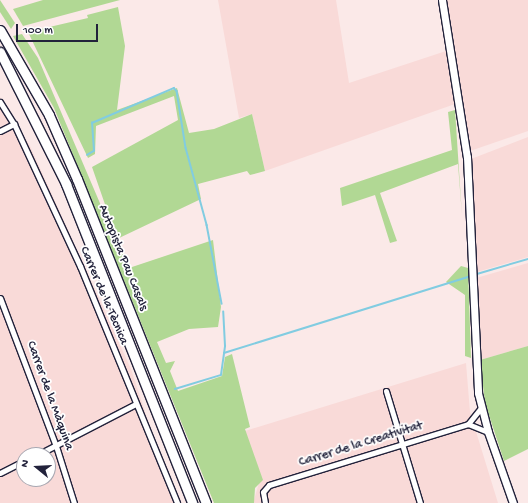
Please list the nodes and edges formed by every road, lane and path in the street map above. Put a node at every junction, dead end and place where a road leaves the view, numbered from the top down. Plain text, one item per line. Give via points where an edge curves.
1 (442, 0) edge
2 (0, 30) edge
3 (0, 52) edge
4 (0, 102) edge
5 (14, 124) junction
6 (0, 131) edge
7 (0, 298) edge
8 (386, 391) dead end
9 (136, 404) junction
10 (481, 408) junction
11 (468, 424) junction
12 (488, 432) junction
13 (402, 444) junction
14 (56, 446) junction
15 (16, 465) edge
16 (0, 473) edge
17 (74, 503) edge
18 (177, 503) edge
19 (192, 503) edge
20 (206, 503) edge
21 (265, 503) edge
22 (420, 503) edge
23 (513, 503) edge

1 - 10 main road via 467,157
2 - 20 highway, Autopista Pau Casals via 49,116 74,172
3 - 19 highway, Autopista Pau Casals via 66,184
4 - 5 street, Carrer de la Tècnica
5 - 6 street
5 - 9 street, Carrer de la Tècnica via 80,266
7 - 14 street, Carrer de la Màquina
8 - 13 street
9 - 14 street
9 - 18 street, Carrer de la Tècnica
10 - 11 street
10 - 12 main road
11 - 12 street
11 - 13 street, Carrer de la Creativitat
12 - 23 main road
13 - 21 street, Carrer de la Creativitat via 269,485 263,492
13 - 22 street
14 - 17 street, Carrer de la Màquina
15 - 16 street

